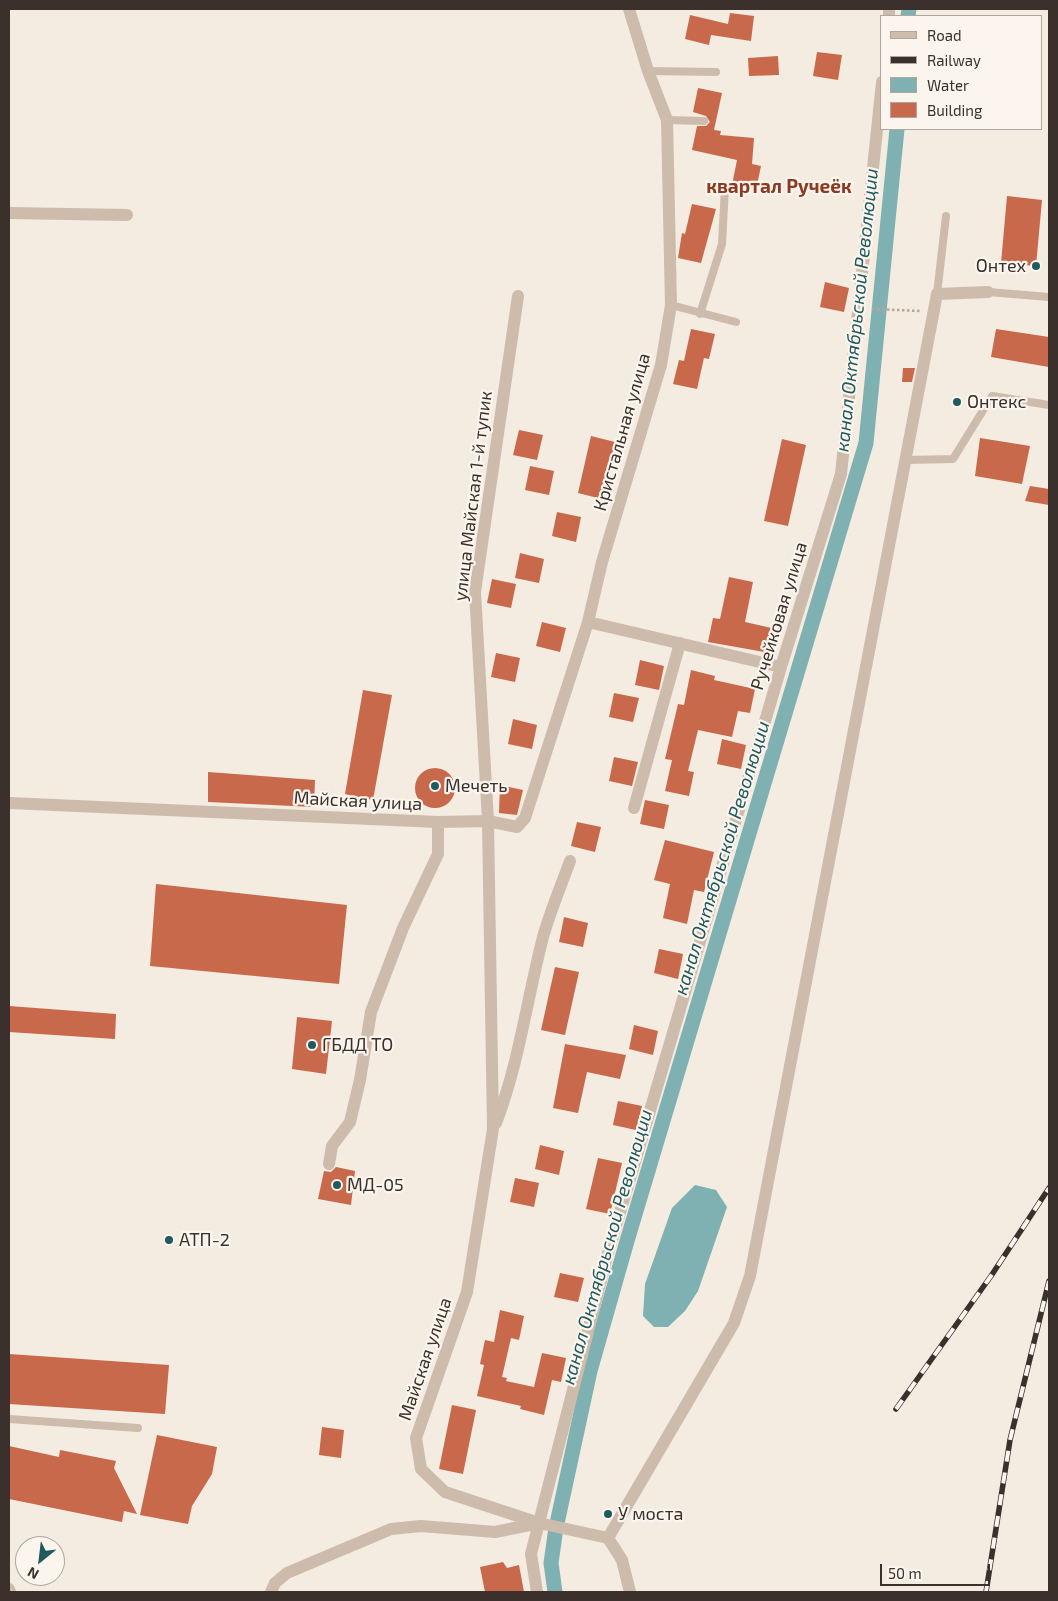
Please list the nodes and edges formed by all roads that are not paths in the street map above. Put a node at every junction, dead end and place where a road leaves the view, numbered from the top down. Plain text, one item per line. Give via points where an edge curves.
1 (633, 9) edge
2 (648, 70) junction
3 (716, 72) dead end
4 (880, 101) edge
5 (667, 120) junction
6 (704, 121) dead end
7 (725, 187) dead end
8 (9, 213) edge
9 (128, 215) dead end
10 (946, 216) dead end
11 (988, 292) joint
12 (937, 294) junction
13 (518, 296) dead end
14 (1049, 297) edge
15 (671, 305) junction
16 (700, 314) junction
17 (736, 322) dead end
18 (1049, 405) edge
19 (905, 460) junction
20 (588, 622) junction
21 (680, 643) junction
22 (781, 667) junction
23 (9, 803) edge
24 (634, 808) dead end
25 (488, 821) junction
26 (438, 822) junction
27 (570, 861) dead end
28 (493, 1128) junction
29 (329, 1164) dead end
30 (9, 1418) edge
31 (138, 1428) dead end
32 (539, 1522) junction
33 (608, 1538) junction
34 (272, 1592) edge
35 (536, 1592) edge
36 (630, 1592) edge

1 - 2 street, Кристальная улица
2 - 3 lane
2 - 5 street, Кристальная улица
4 - 22 street, Ручейковая улица via 841,474
5 - 6 lane
5 - 15 street, Кристальная улица
7 - 16 lane via 722,244
8 - 9 street
10 - 12 lane
11 - 12 street
11 - 14 lane
12 - 19 street
13 - 25 street, улица Майская 1-й тупик via 475,592
15 - 16 lane
15 - 20 street, Кристальная улица via 661,365 602,562
16 - 17 lane
18 - 19 lane via 992,396 952,459
19 - 33 street via 750,1276 734,1323
20 - 21 street
20 - 25 street, Кристальная улица via 525,818 517,827
21 - 22 street
21 - 24 street
22 - 32 street, Ручейковая улица via 608,1253
23 - 26 street, Майская улица
25 - 26 street, Майская улица
25 - 28 street, Майская улица
26 - 29 street via 438,854 403,928 371,1012 350,1122 332,1146
27 - 28 street, Майская улица via 544,935 508,1088
28 - 32 street, Майская улица via 467,1292 416,1438 421,1469 445,1492
30 - 31 lane
32 - 33 street, Майская улица
32 - 34 street via 495,1532 422,1526 391,1529 287,1573 275,1583
32 - 35 street, Ручейковая улица via 531,1554
33 - 36 street via 622,1560

